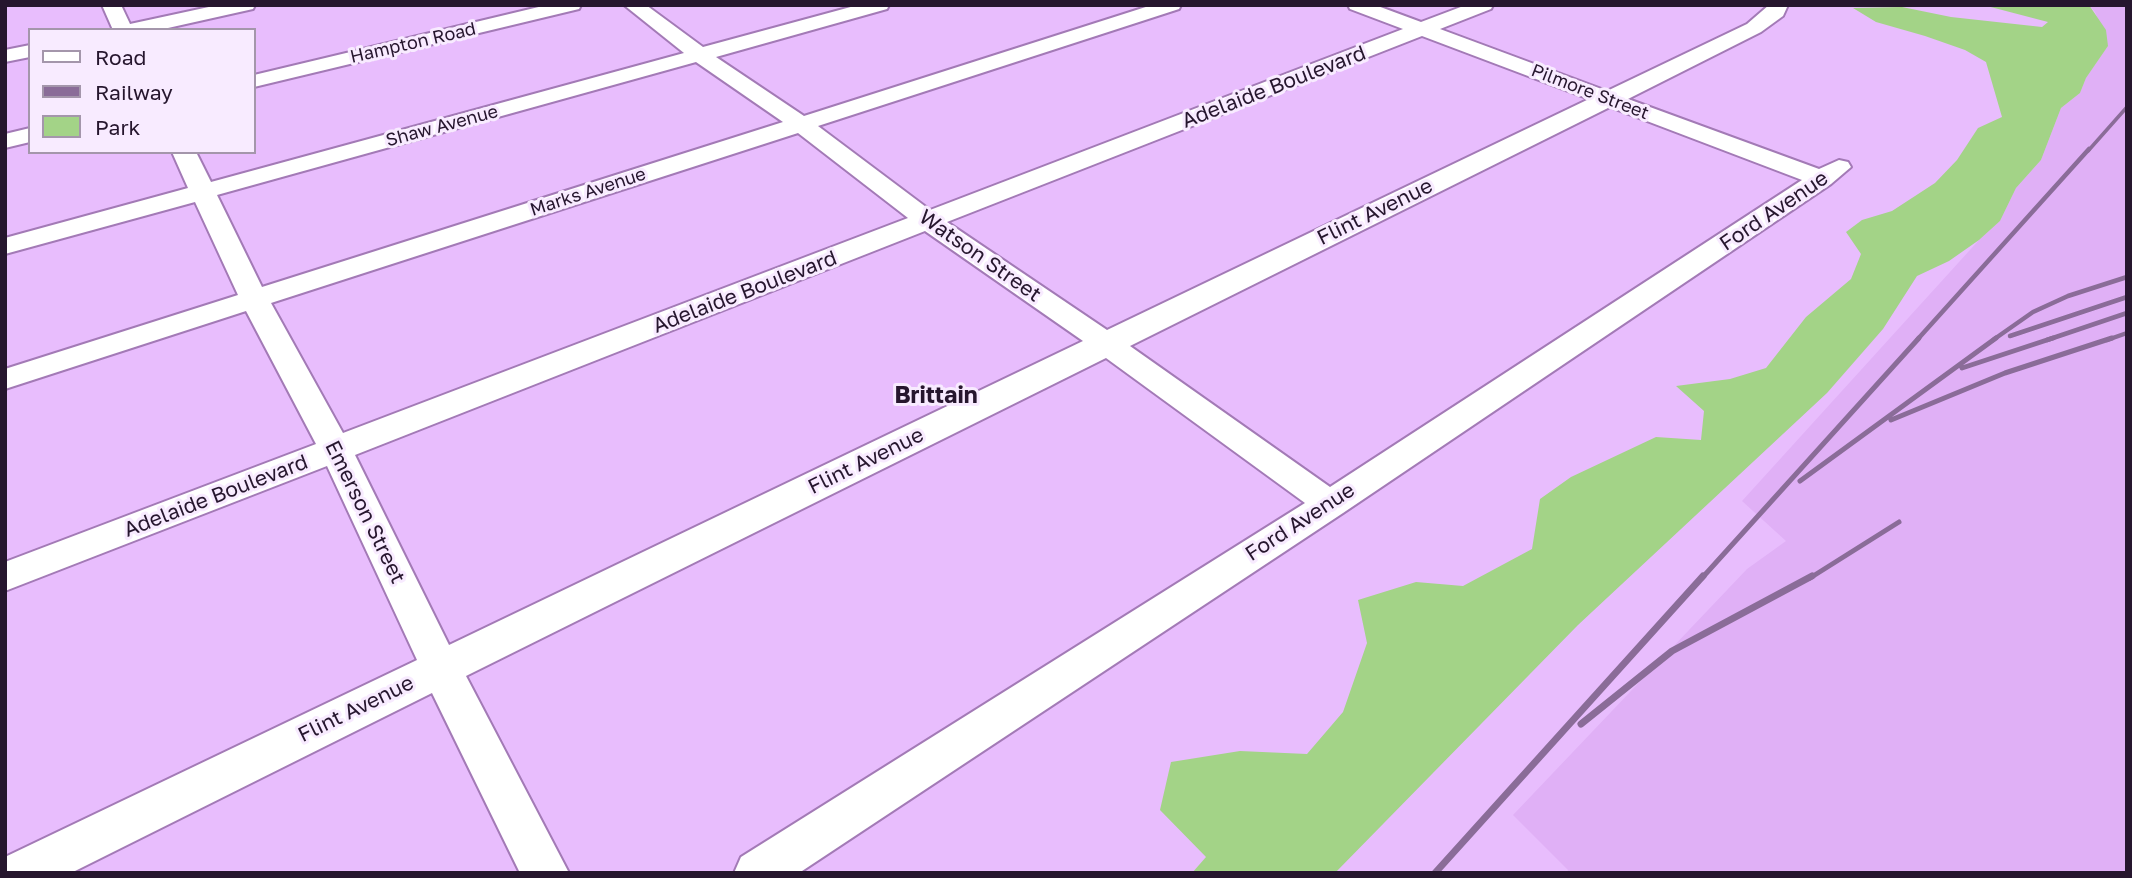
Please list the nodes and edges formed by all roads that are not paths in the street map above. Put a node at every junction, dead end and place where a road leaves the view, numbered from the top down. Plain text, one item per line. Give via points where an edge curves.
1 (111, 5) edge
2 (246, 5) edge
3 (572, 5) edge
4 (633, 5) edge
5 (880, 5) edge
6 (1172, 5) edge
7 (1357, 5) edge
8 (1485, 5) edge
9 (1779, 5) edge
10 (122, 28) edge
11 (140, 28) edge
12 (1422, 30) junction
13 (28, 51) edge
14 (701, 54) junction
15 (5, 56) edge
16 (258, 74) edge
17 (1606, 99) junction
18 (801, 124) junction
19 (28, 135) edge
20 (5, 141) edge
21 (185, 154) edge
22 (1830, 173) joint
23 (203, 192) junction
24 (928, 222) junction
25 (5, 246) edge
26 (254, 299) junction
27 (1106, 345) junction
28 (5, 379) edge
29 (336, 450) junction
30 (1330, 503) junction
31 (5, 577) edge
32 (440, 667) junction
33 (22, 873) edge
34 (545, 873) edge
35 (758, 873) edge

1 - 10 street
2 - 11 street
3 - 16 street, Hampton Road
4 - 14 street, Watson Street
5 - 14 street, Shaw Avenue
6 - 18 street, Marks Avenue
7 - 12 street, Pilmore Street
8 - 12 street, Adelaide Boulevard
9 - 17 street, Flint Avenue via 1754,28
12 - 17 street, Pilmore Street
12 - 24 street, Adelaide Boulevard
13 - 15 street
14 - 18 street, Watson Street
14 - 23 street, Shaw Avenue
17 - 22 street, Pilmore Street
17 - 27 street, Flint Avenue
18 - 24 street, Watson Street
18 - 26 street, Marks Avenue
19 - 20 street
21 - 23 street, Emerson Street
22 - 30 street, Ford Avenue
23 - 25 street, Shaw Avenue
23 - 26 street, Emerson Street
24 - 27 street, Watson Street
24 - 29 street, Adelaide Boulevard
26 - 28 street, Marks Avenue
26 - 29 street, Emerson Street
27 - 30 street, Watson Street
27 - 32 street, Flint Avenue
29 - 31 street, Adelaide Boulevard
29 - 32 street, Emerson Street
30 - 35 street, Ford Avenue
32 - 33 street, Flint Avenue
32 - 34 street, Emerson Street

